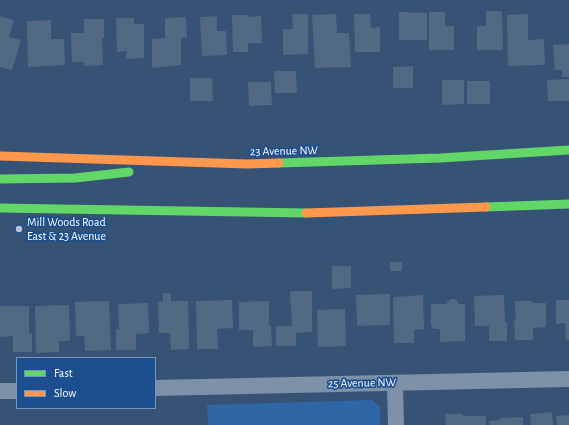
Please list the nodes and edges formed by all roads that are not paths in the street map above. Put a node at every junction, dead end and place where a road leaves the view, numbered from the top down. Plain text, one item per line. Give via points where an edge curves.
1 (569, 150) edge
2 (0, 156) edge
3 (206, 163) junction
4 (0, 179) edge
5 (569, 204) edge
6 (0, 208) edge
7 (569, 379) edge
8 (395, 383) junction
9 (156, 388) edge
10 (0, 391) edge
11 (16, 391) edge
12 (396, 425) edge

1 - 3 main road, 23 Avenue NW via 440,158
2 - 3 main road, 23 Avenue NW
3 - 4 main road via 74,178
5 - 6 main road via 327,213
7 - 8 street, 25 Avenue NW
8 - 9 street, 25 Avenue NW
8 - 12 street
10 - 11 street

